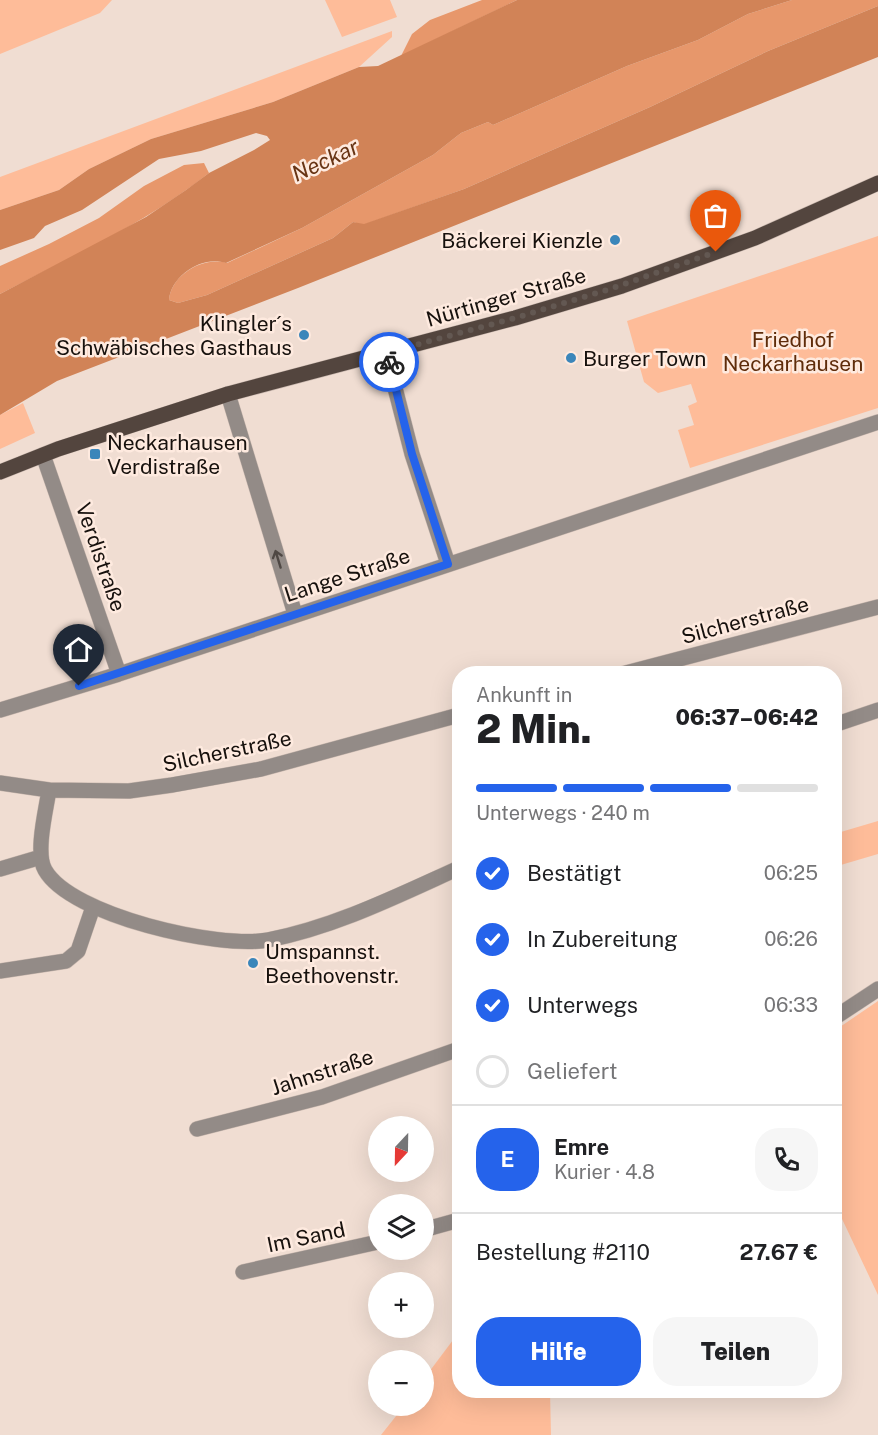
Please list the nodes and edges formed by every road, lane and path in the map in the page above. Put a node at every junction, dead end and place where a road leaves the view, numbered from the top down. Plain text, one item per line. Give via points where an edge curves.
1 (878, 183) edge
2 (386, 353) junction
3 (228, 394) junction
4 (878, 422) edge
5 (43, 455) junction
6 (0, 472) edge
7 (448, 564) junction
8 (878, 607) edge
9 (295, 614) junction
10 (653, 666) edge
11 (119, 674) junction
12 (0, 710) edge
13 (878, 710) edge
14 (452, 717) edge
15 (842, 721) edge
16 (0, 783) edge
17 (49, 790) junction
18 (41, 857) junction
19 (0, 869) edge
20 (452, 871) edge
21 (93, 907) junction
22 (0, 971) edge
23 (878, 989) edge
24 (842, 1013) edge
25 (452, 1051) edge
26 (196, 1129) dead end
27 (452, 1222) edge
28 (434, 1227) edge
29 (368, 1244) edge
30 (243, 1272) dead end

1 - 2 main road, Nürtinger Straße via 754,238 622,286
2 - 3 main road, Nürtinger Straße
2 - 7 street via 412,454
3 - 5 main road, Nürtinger Straße
9 -> 3 street
4 - 7 street, Lange Straße
5 - 6 main road, Nürtinger Straße
5 - 11 street, Verdistraße
7 - 9 street, Lange Straße
8 - 10 street, Silcherstraße
9 - 11 street, Lange Straße
11 - 12 street, Lange Straße
13 - 15 street
14 - 17 street, Silcherstraße via 261,768 172,786 129,791
16 - 17 street, Silcherstraße
17 - 18 street
18 - 19 street
18 - 21 street via 52,880
20 - 21 street via 343,919 265,941 194,937
21 - 22 street via 78,951 66,961
23 - 24 street
25 - 26 street, Jahnstraße via 322,1097
27 - 28 street
29 - 30 street, Im Sand

